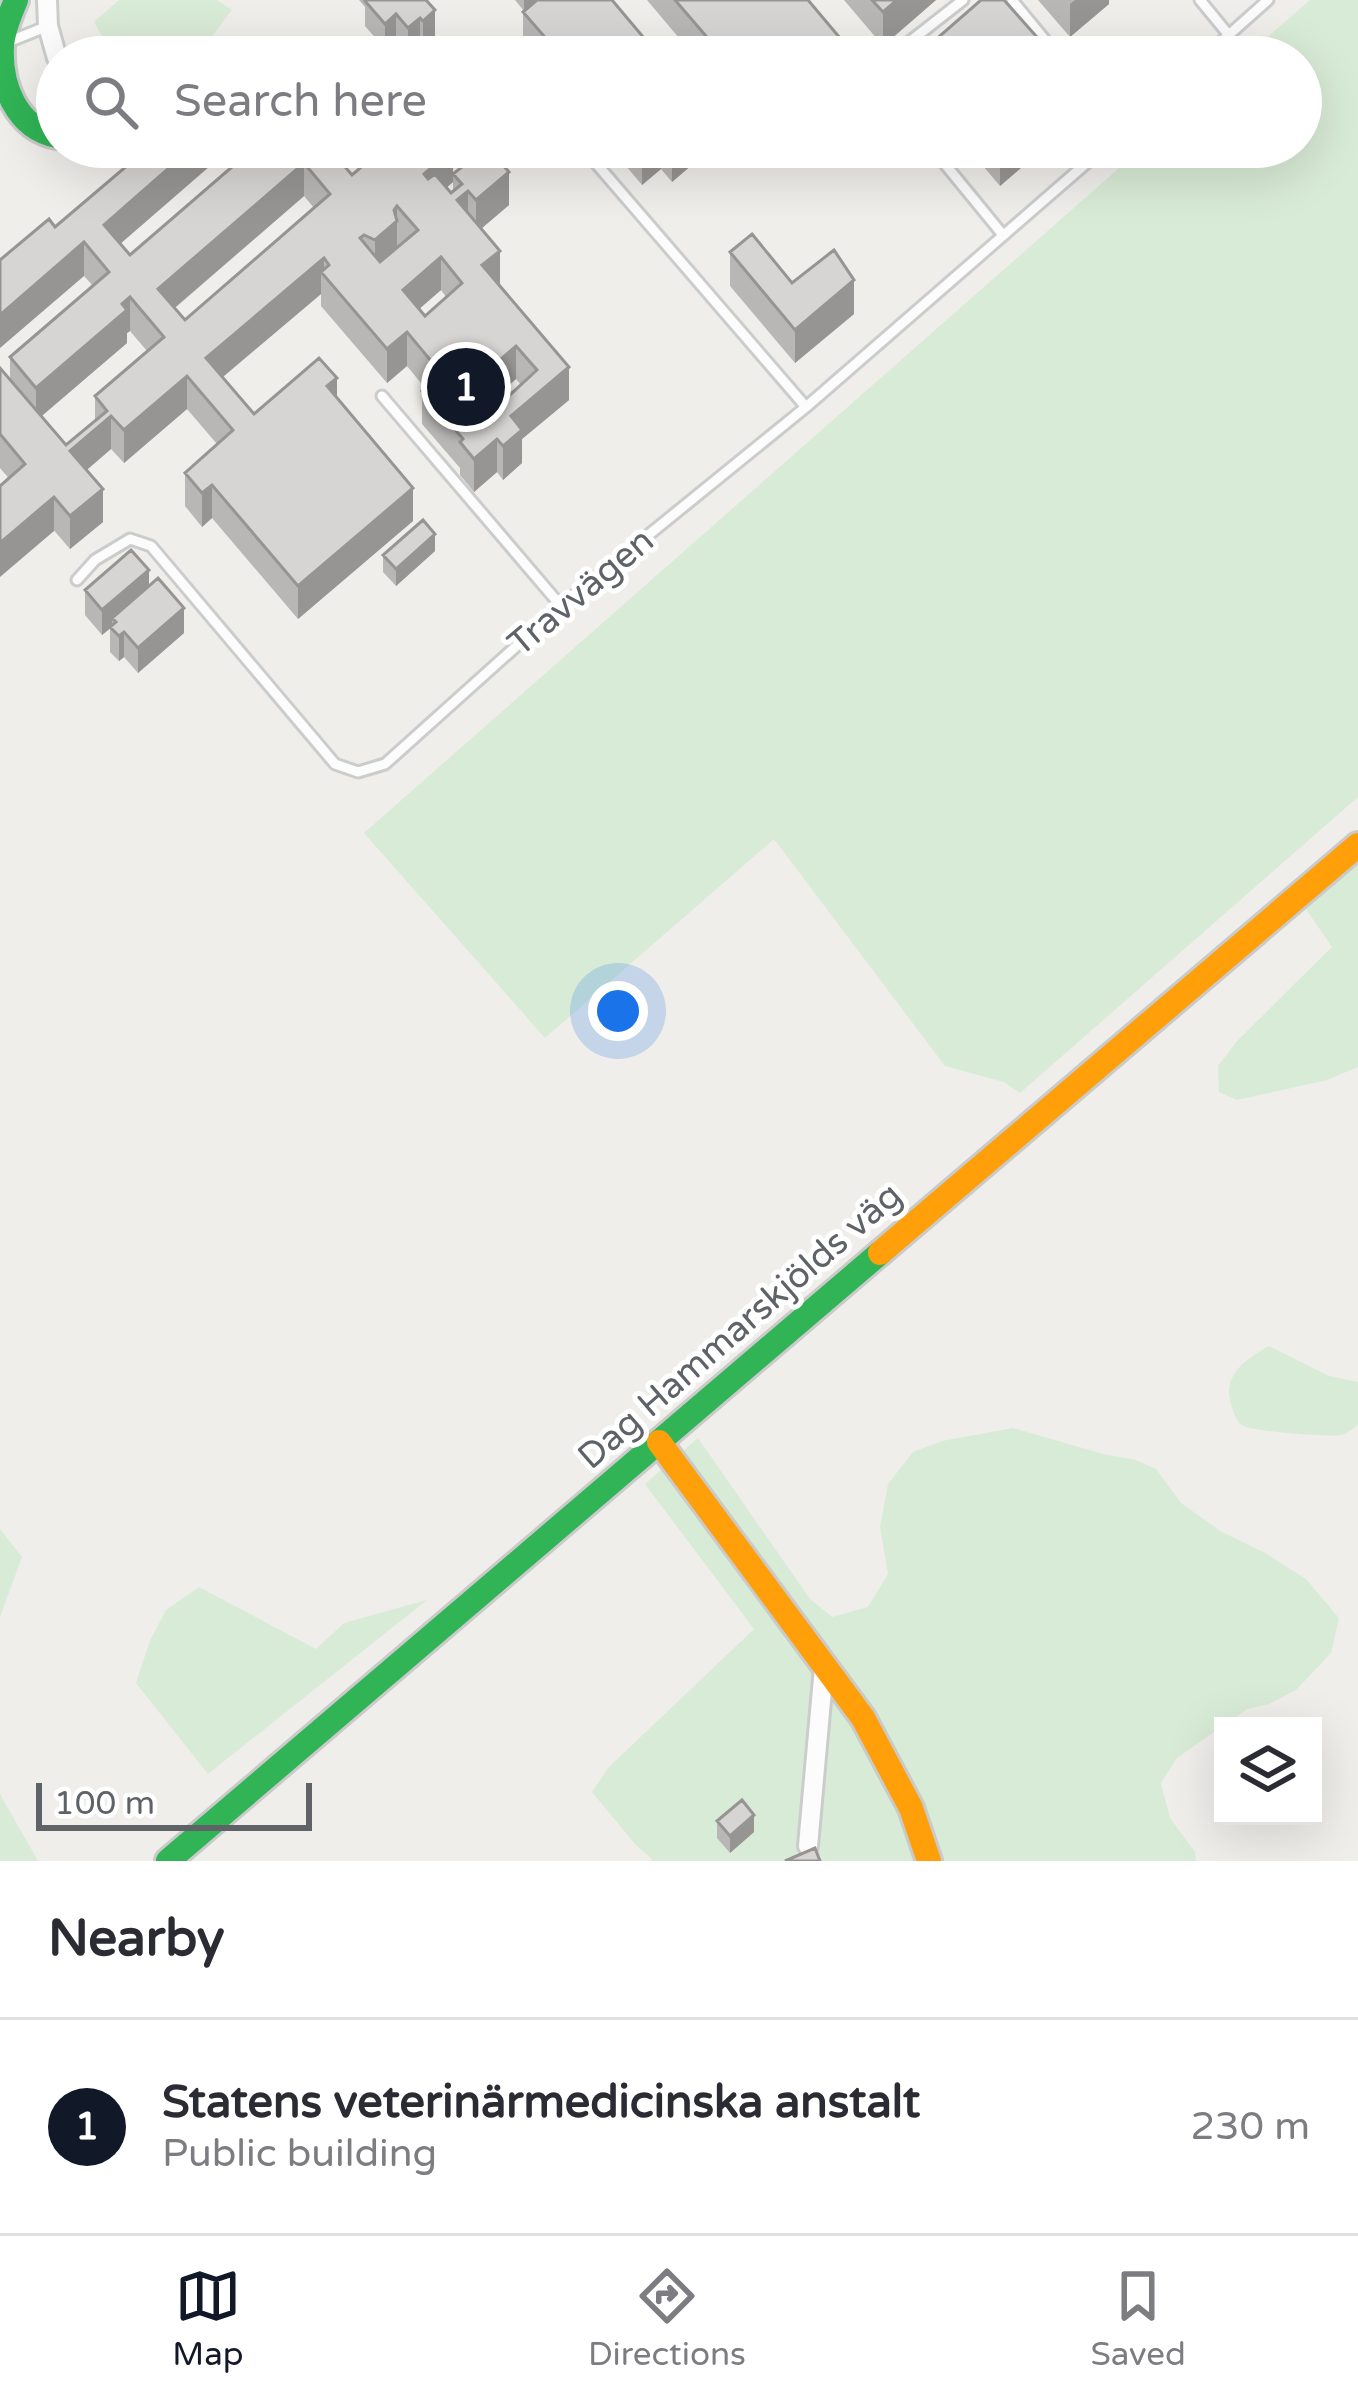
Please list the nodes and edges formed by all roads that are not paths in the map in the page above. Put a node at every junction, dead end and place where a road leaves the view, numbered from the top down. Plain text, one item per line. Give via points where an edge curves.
1 (16, 0) edge
2 (47, 0) edge
3 (963, 0) edge
4 (1012, 0) edge
5 (1200, 0) edge
6 (1268, 0) edge
7 (48, 26) junction
8 (1228, 34) joint
9 (51, 36) edge
10 (917, 36) edge
11 (1042, 36) edge
12 (1, 45) edge
13 (36, 129) edge
14 (601, 168) edge
15 (948, 168) edge
16 (1081, 168) edge
17 (1003, 235) junction
18 (382, 396) dead end
19 (806, 406) junction
20 (77, 580) dead end
21 (561, 606) junction
22 (1358, 845) edge
23 (659, 1442) junction
24 (824, 1666) junction
25 (808, 1846) edge
26 (168, 1861) edge
27 (929, 1861) edge

1 - 12 main road
2 - 7 street
3 - 10 lane
4 - 11 lane
5 - 8 lane
6 - 8 lane
7 - 9 street
7 - 12 lane
12 - 13 main road via 7,87
14 - 19 lane
15 - 17 lane
16 - 17 lane, Travvägen
17 - 19 lane, Travvägen
18 - 21 lane
19 - 21 lane, Travvägen
20 - 21 lane, Travvägen via 130,539 151,546 335,764 358,772 385,764
22 - 23 main road, Dag Hammarskjölds väg
23 - 24 main road
23 - 26 main road, Dag Hammarskjölds väg
24 - 25 street
24 - 27 main road via 863,1718

